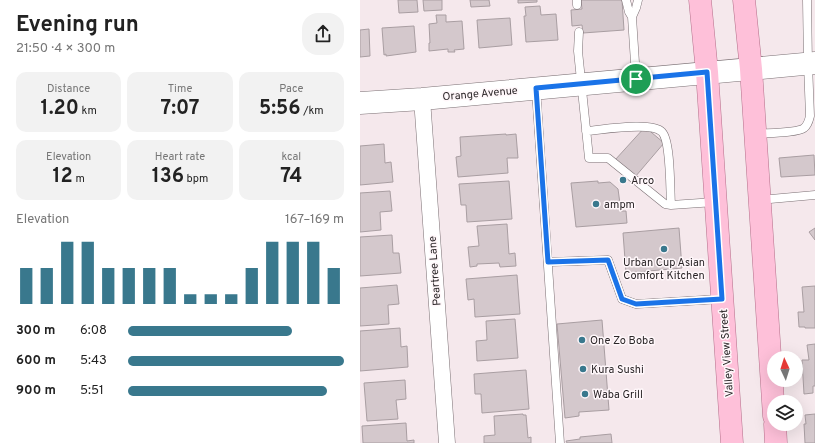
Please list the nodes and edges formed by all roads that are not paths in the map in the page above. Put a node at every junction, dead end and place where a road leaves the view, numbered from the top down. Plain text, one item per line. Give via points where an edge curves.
1 (626, 0) edge
2 (638, 0) edge
3 (700, 0) edge
4 (744, 0) edge
5 (810, 3) edge
6 (632, 17) junction
7 (579, 32) dead end
8 (812, 63) edge
9 (751, 69) junction
10 (707, 72) junction
11 (636, 79) junction
12 (582, 84) junction
13 (536, 88) junction
14 (422, 99) junction
15 (360, 103) edge
16 (586, 131) junction
17 (755, 134) junction
18 (815, 195) edge
19 (759, 200) junction
20 (715, 202) junction
21 (671, 206) junction
22 (548, 262) junction
23 (722, 299) junction
24 (773, 395) edge
25 (775, 431) edge
26 (447, 443) edge
27 (560, 443) edge
28 (732, 443) edge
29 (776, 443) edge

1 - 6 lane
2 - 6 lane
3 - 10 main road, Valley View Street
4 - 9 main road
5 - 8 lane
6 - 11 lane
7 - 12 lane via 578,51
8 - 9 main road, Orange Avenue
8 - 17 lane via 810,116 804,128 796,131
9 - 10 main road, Orange Avenue
9 - 17 main road
10 - 11 main road, Orange Avenue
10 - 20 main road, Valley View Street
11 - 12 main road, Orange Avenue
12 - 13 main road, Orange Avenue
12 - 16 lane
13 - 14 main road, Orange Avenue
13 - 22 lane
14 - 15 main road, Orange Avenue
14 - 26 street, Peartree Lane
16 - 21 lane via 589,158 608,158 665,204
16 - 21 lane via 644,126 662,132 667,144
17 - 19 main road
18 - 19 lane
19 - 24 main road
20 - 21 lane
20 - 23 main road, Valley View Street
22 - 23 lane via 608,260 622,299 636,304
22 - 27 lane
23 - 28 main road, Valley View Street
25 - 29 main road

